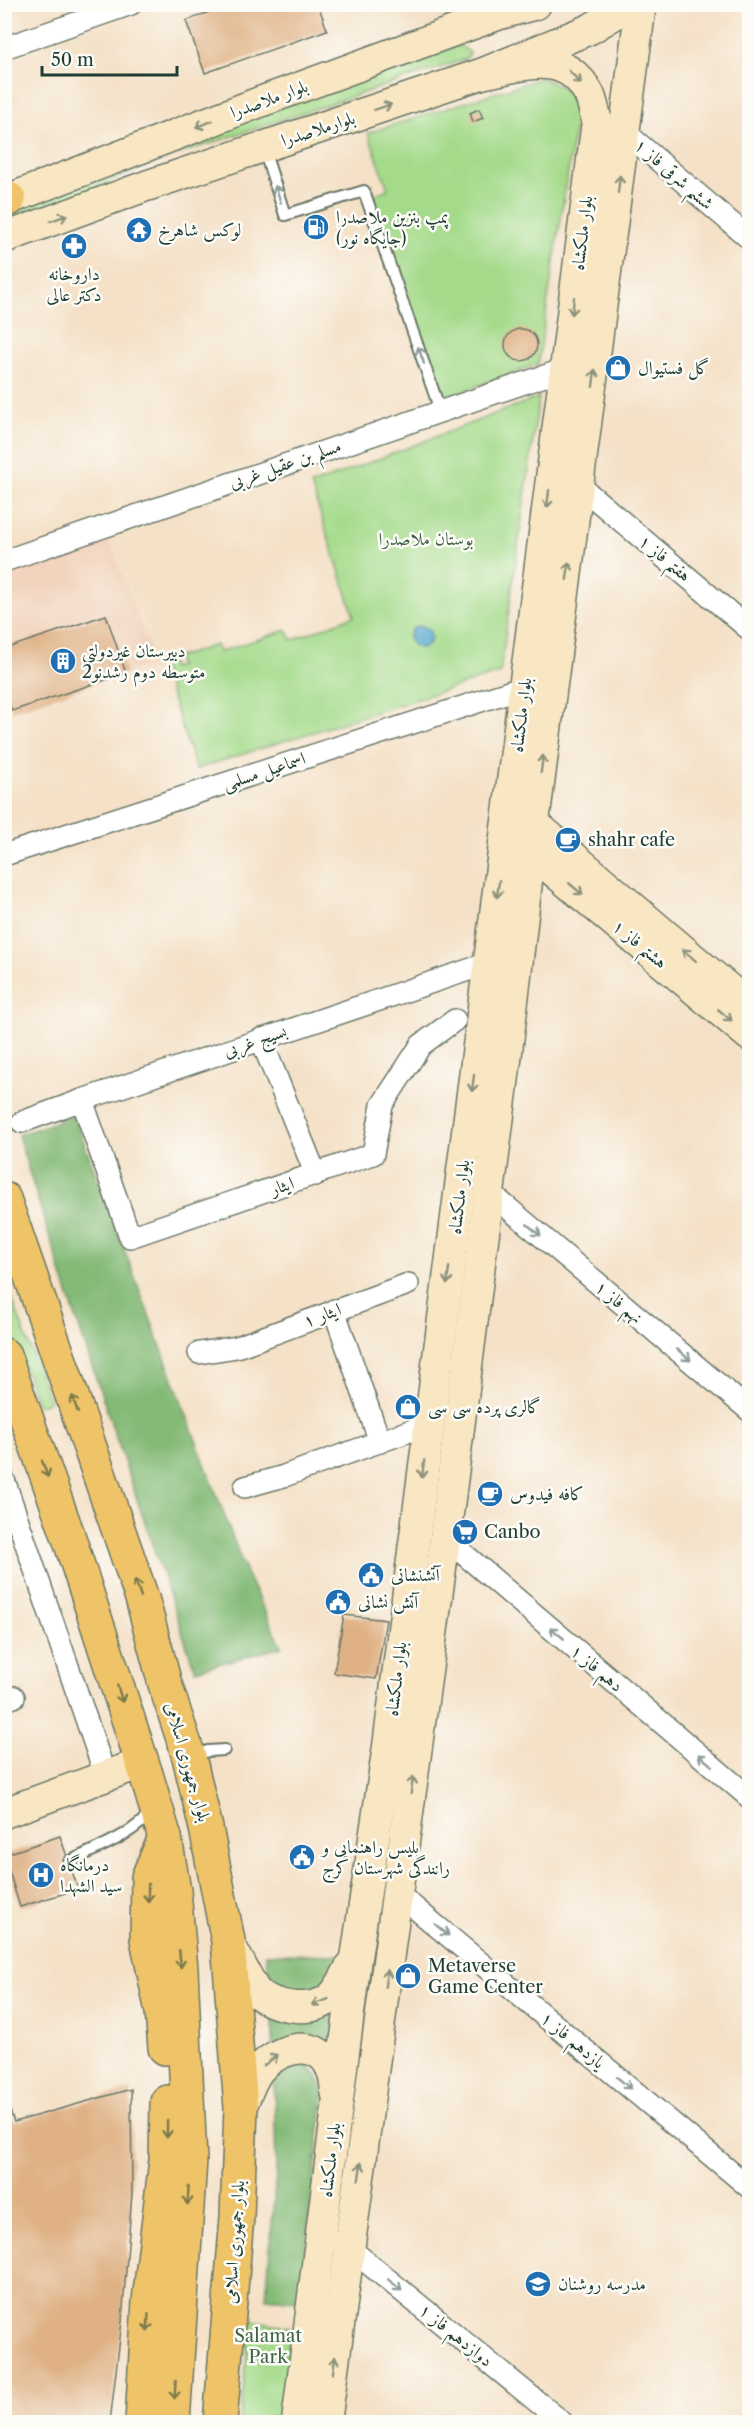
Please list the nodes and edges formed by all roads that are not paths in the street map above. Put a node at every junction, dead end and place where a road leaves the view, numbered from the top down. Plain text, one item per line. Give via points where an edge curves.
1 (132, 4) edge
2 (536, 4) edge
3 (623, 4) edge
4 (641, 4) edge
5 (498, 9) edge
6 (4, 48) edge
7 (406, 50) junction
8 (481, 74) junction
9 (626, 132) junction
10 (263, 147) junction
11 (6, 199) edge
12 (4, 238) edge
13 (750, 238) edge
14 (565, 369) junction
15 (440, 410) junction
16 (580, 486) junction
17 (4, 561) edge
18 (750, 630) edge
19 (524, 687) junction
20 (509, 802) junction
21 (534, 822) junction
22 (506, 831) junction
23 (531, 851) junction
24 (4, 855) edge
25 (489, 963) junction
26 (750, 1007) edge
27 (455, 1020) dead end
28 (750, 1036) edge
29 (261, 1039) junction
30 (82, 1100) junction
31 (22, 1122) dead end
32 (316, 1175) junction
33 (489, 1192) junction
34 (4, 1199) edge
35 (408, 1284) dead end
36 (334, 1310) junction
37 (199, 1353) dead end
38 (4, 1355) edge
39 (750, 1411) edge
40 (429, 1424) junction
41 (380, 1442) junction
42 (4, 1480) edge
43 (245, 1487) dead end
44 (445, 1538) junction
45 (152, 1637) junction
46 (400, 1649) junction
47 (107, 1653) junction
48 (429, 1655) junction
49 (418, 1742) junction
50 (388, 1746) junction
51 (224, 1750) dead end
52 (189, 1757) junction
53 (142, 1763) junction
54 (106, 1777) junction
55 (750, 1798) edge
56 (155, 1807) junction
57 (4, 1813) edge
58 (165, 1839) junction
59 (209, 1842) junction
60 (69, 1862) dead end
61 (397, 1893) junction
62 (228, 1941) junction
63 (356, 1958) junction
64 (337, 2098) junction
65 (241, 2108) junction
66 (750, 2188) edge
67 (321, 2226) junction
68 (349, 2248) junction
69 (142, 2422) edge
70 (173, 2422) edge
71 (198, 2422) edge
72 (220, 2422) edge
73 (297, 2422) edge
74 (326, 2422) edge
75 (562, 2422) edge

1 - 6 street
2 - 5 main road, بلوار ملاصدرا
3 - 8 main road, بلوارملاصدرا via 618,12 590,29
4 - 9 main road, بلوار ملکشاه
5 - 7 main road, بلوار ملاصدرا
7 - 8 main road via 477,33 489,34 495,38 499,51 497,59
7 -> 11 main road, بلوار ملاصدرا
10 -> 8 main road, بلوارملاصدرا
8 -> 14 main road, بلوار ملکشاه via 548,62 573,71 590,94 597,121
9 - 13 street, ششم شرقی فاز ۱
16 -> 9 main road, بلوار ملکشاه
12 -> 10 main road, بلوارملاصدرا
15 -> 10 lane via 364,191 285,215
14 - 15 street, مسلم بن عقیل غربی
14 -> 19 main road, بلوار ملکشاه
15 - 17 street, مسلم بن عقیل غربی
16 - 18 street, هفتم فاز ۱
21 -> 16 main road, بلوار ملکشاه
19 - 20 main road, بلوار ملکشاه
19 - 24 street, اسماعیل مسلمی
20 - 21 main road, هشتم فاز ۱
20 - 22 main road, بلوار ملکشاه
21 - 23 main road, بلوار ملکشاه
26 -> 21 main road, هشتم فاز ۱
22 - 23 main road, هشتم فاز ۱
22 -> 25 main road, بلوار ملکشاه
23 -> 28 main road, هشتم فاز ۱
23 - 33 main road, بلوار ملکشاه
25 - 29 street, بسیج غربی
25 -> 40 main road, بلوار ملکشاه
27 - 32 street, ایثار via 421,1045 382,1105 373,1154
29 - 30 street, بسیج غربی
29 - 32 street
30 - 31 street, بسیج غربی
30 - 32 street, ایثار via 130,1237
33 -> 39 street, نهم فاز ۱
33 - 44 main road, بلوار ملکشاه
45 -> 34 main road, بلوار جمهوری اسلامی via 142,1598
35 - 36 street, ایثار ۱
36 - 37 street, ایثار ۱ via 237,1347
36 - 41 street
38 -> 47 main road
40 - 41 street
40 -> 46 main road, بلوار ملکشاه
41 - 43 street
42 - 54 street via 25,1530
44 - 48 main road, بلوار ملکشاه
55 -> 44 street, دهم فاز ۱
45 - 47 main road via 136,1657
45 - 52 main road, بلوار جمهوری اسلامی
46 - 48 main road via 412,1663
46 - 50 main road, بلوار ملکشاه
47 -> 53 main road
48 - 49 main road, بلوار ملکشاه
49 - 50 main road via 404,1732
61 -> 49 main road, بلوار ملکشاه
50 - 63 main road, بلوار ملکشاه
51 - 52 lane
52 - 59 main road, بلوار جمهوری اسلامی
53 - 54 main road
53 - 56 main road
54 - 57 main road
56 - 58 main road
56 - 60 lane via 144,1822
58 -> 69 main road via 148,1877 147,1939 162,2012 168,2079 166,2160 149,2301
58 -> 70 main road via 181,1969 190,2160
59 - 62 main road, بلوار جمهوری اسلامی
59 - 71 main road via 220,2164
61 -> 66 street, یازدهم فاز ۱
68 -> 61 main road, بلوار ملکشاه
63 -> 62 main road via 330,1998 290,2006 268,2000 255,1991
62 - 65 main road, بلوار جمهوری اسلامی
63 - 64 main road, بلوار ملکشاه
65 -> 64 main road via 258,2071 280,2053 294,2048 315,2052 327,2063
64 - 67 main road, بلوار ملکشاه
65 - 72 main road, بلوار جمهوری اسلامی via 237,2217
67 - 68 street, دوازدهم فاز ۱
67 - 73 main road, بلوار ملکشاه
74 -> 68 main road, بلوار ملکشاه
68 -> 75 street, دوازدهم فاز ۱

